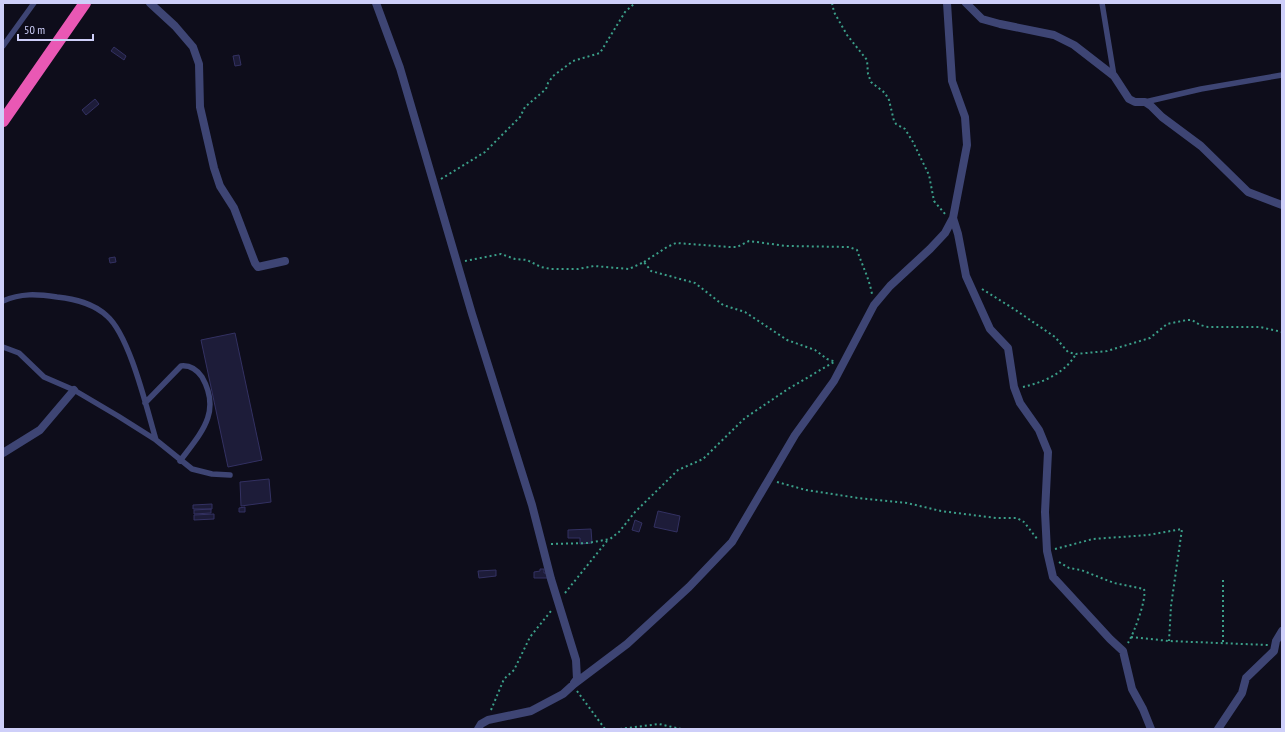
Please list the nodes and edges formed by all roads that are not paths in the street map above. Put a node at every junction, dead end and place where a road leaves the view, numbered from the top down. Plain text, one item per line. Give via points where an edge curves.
1 (34, 3) edge
2 (85, 3) edge
3 (150, 3) edge
4 (376, 3) edge
5 (948, 3) edge
6 (966, 3) edge
7 (1102, 3) edge
8 (3, 46) edge
9 (1114, 76) junction
10 (1282, 76) edge
11 (1145, 102) junction
12 (3, 121) edge
13 (1282, 205) edge
14 (951, 221) junction
15 (285, 261) dead end
16 (3, 301) edge
17 (3, 347) edge
18 (74, 390) junction
19 (145, 403) junction
20 (156, 440) junction
21 (3, 453) edge
22 (180, 461) junction
23 (230, 475) dead end
24 (1282, 630) edge
25 (573, 684) junction
26 (480, 726) edge
27 (1151, 729) edge
28 (1218, 729) edge

1 - 8 lane
2 - 12 highway
3 - 15 street via 193,47 199,64 200,107 214,168 220,186 234,208 255,263 258,268 262,268
4 - 25 street via 400,68 576,660 577,679
5 - 14 street via 952,81 962,104 967,129 965,158
6 - 9 street via 982,19 1054,35 1067,41
7 - 9 lane
9 - 11 street via 1124,94 1135,102
10 - 11 lane via 1201,89
11 - 13 street via 1201,146 1248,192
14 - 25 street via 938,241 890,286 874,305 845,363 795,435 732,542 689,587 627,644
14 - 27 street via 958,234 966,276 990,329 1008,348 1014,387 1020,402 1039,430 1048,452 1046,512 1048,551 1053,577 1123,651 1132,689
16 - 19 lane via 16,295 34,294 72,298 92,305 108,316 120,332
17 - 18 lane via 19,353 44,377
18 - 20 lane
18 - 21 street via 40,430
19 - 20 lane
19 - 22 lane via 181,366 192,367 200,374 211,400 209,416 205,427
20 - 22 lane
22 - 23 lane via 192,469
24 - 28 street via 1272,653 1246,678 1242,693
25 - 26 street via 552,701 531,711 488,720

